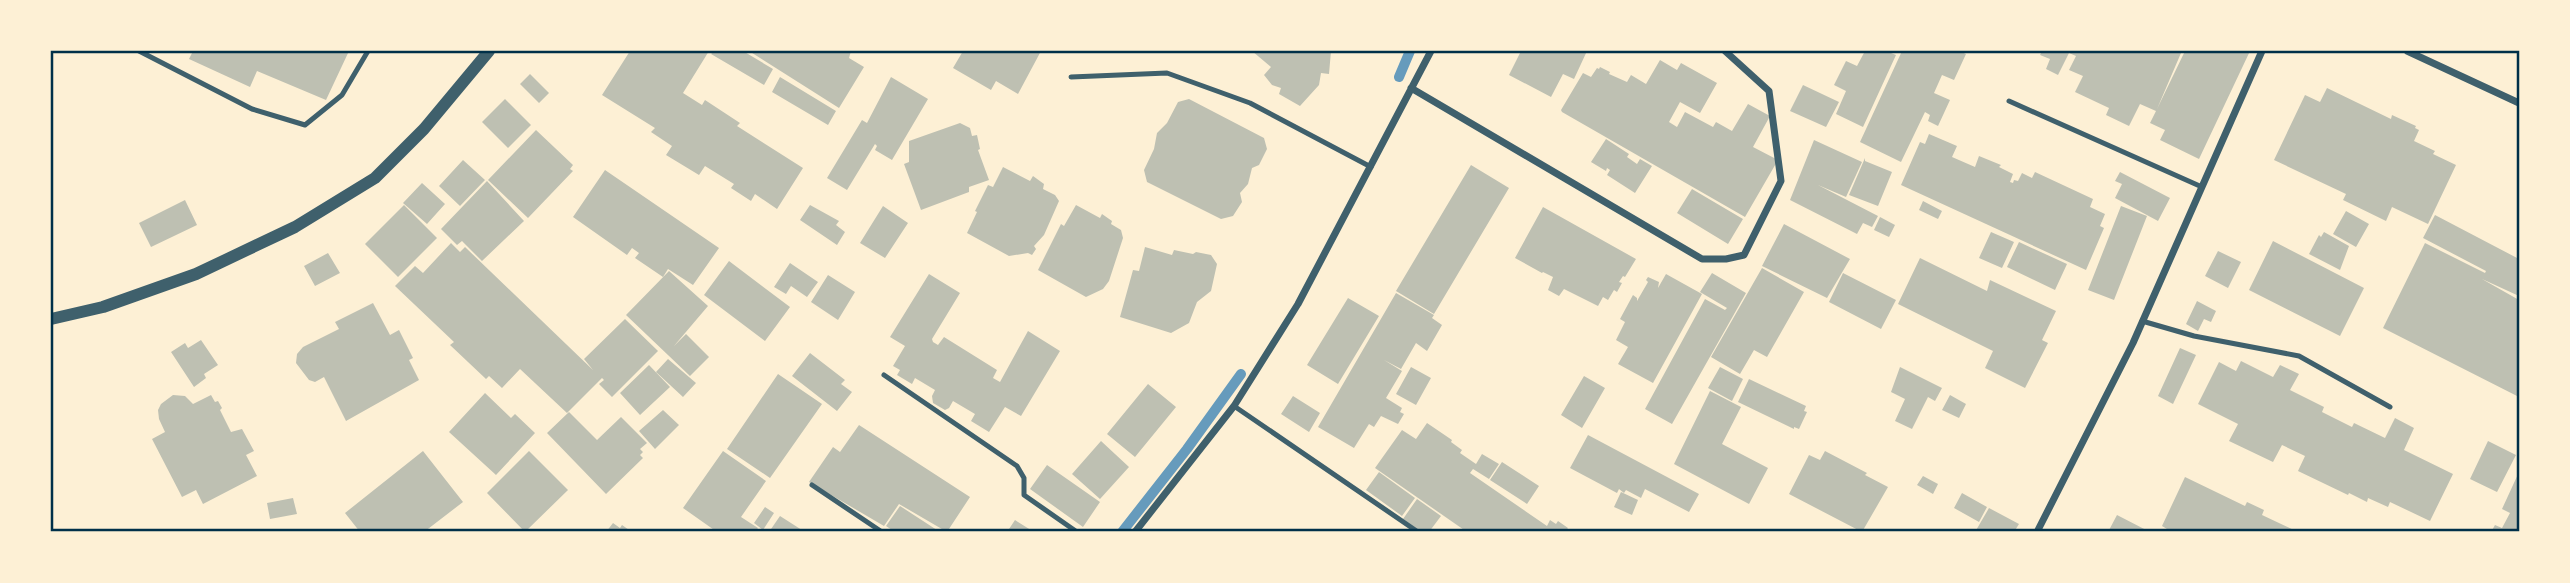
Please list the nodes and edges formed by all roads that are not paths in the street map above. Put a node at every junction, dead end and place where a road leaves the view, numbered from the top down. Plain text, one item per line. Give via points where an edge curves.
1 (139, 51) edge
2 (368, 51) edge
3 (489, 51) edge
4 (1431, 51) edge
5 (1725, 51) edge
6 (2262, 51) edge
7 (2407, 51) edge
8 (1071, 77) dead end
9 (1411, 88) junction
10 (2009, 101) dead end
11 (2519, 101) edge
12 (1371, 167) junction
13 (2202, 187) junction
14 (51, 319) edge
15 (2142, 321) junction
16 (884, 375) dead end
17 (1234, 406) junction
18 (2390, 407) dead end
19 (812, 485) dead end
20 (882, 532) edge
21 (1077, 532) edge
22 (1135, 532) edge
23 (1418, 532) edge
24 (2037, 532) edge

1 - 2 lane via 252,109 304,125 342,95
3 - 14 street via 424,129 375,178 295,227 196,274 103,307
4 - 9 street
5 - 9 street via 1769,91 1781,181 1744,255 1726,259 1702,259
6 - 13 street
7 - 11 street
8 - 12 lane via 1167,73 1250,103
9 - 12 street
10 - 13 lane
12 - 17 street via 1297,304
13 - 15 street
15 - 18 lane via 2299,356
15 - 24 street
16 - 21 lane via 1017,466 1024,478 1024,495
17 - 22 street
17 - 23 lane
19 - 20 lane

